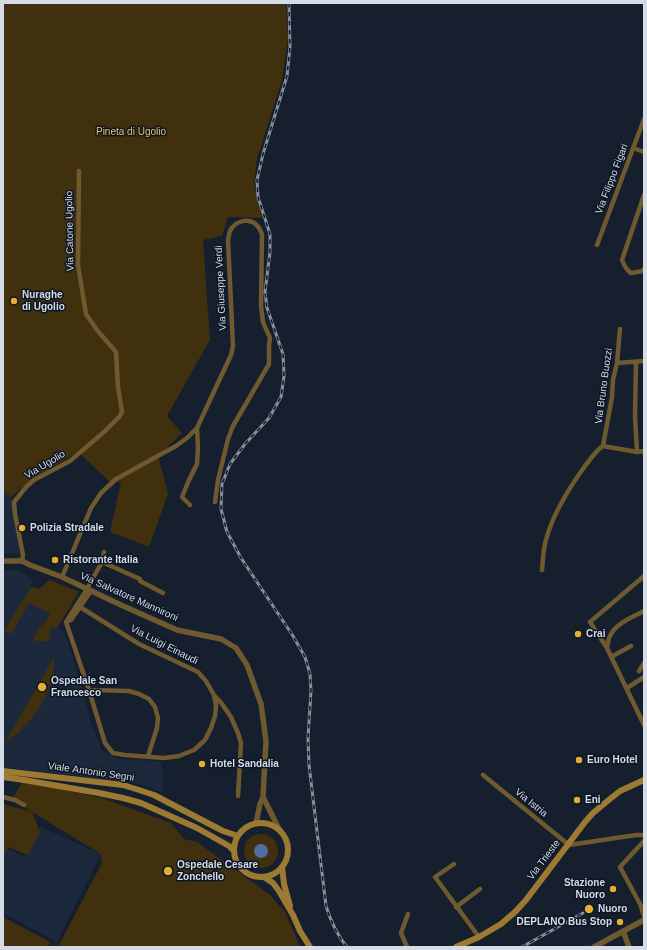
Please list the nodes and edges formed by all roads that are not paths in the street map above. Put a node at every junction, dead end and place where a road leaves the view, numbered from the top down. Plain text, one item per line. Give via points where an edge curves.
1 (644, 119) edge
2 (633, 148) junction
3 (644, 152) edge
4 (79, 171) dead end
5 (644, 195) edge
6 (597, 245) dead end
7 (644, 269) edge
8 (620, 329) dead end
9 (644, 361) edge
10 (636, 362) junction
11 (617, 363) junction
12 (197, 428) junction
13 (603, 446) junction
14 (644, 451) edge
15 (637, 452) junction
16 (79, 453) joint
17 (215, 502) dead end
18 (190, 505) dead end
19 (104, 552) dead end
20 (3, 561) edge
21 (22, 561) junction
22 (102, 562) junction
23 (542, 570) dead end
24 (644, 576) edge
25 (62, 577) junction
26 (89, 590) junction
27 (163, 593) dead end
28 (80, 607) junction
29 (644, 612) edge
30 (66, 622) junction
31 (631, 646) dead end
32 (607, 648) junction
33 (611, 657) junction
34 (644, 663) edge
35 (639, 671) dead end
36 (644, 678) edge
37 (627, 688) junction
38 (89, 690) junction
39 (214, 695) junction
40 (644, 725) edge
41 (148, 756) junction
42 (3, 771) edge
43 (483, 775) dead end
44 (3, 777) edge
45 (644, 780) edge
46 (238, 796) dead end
47 (3, 797) edge
48 (263, 797) junction
49 (24, 805) dead end
50 (256, 823) junction
51 (280, 830) junction
52 (644, 831) edge
53 (636, 835) junction
54 (644, 835) edge
55 (238, 836) junction
56 (644, 841) edge
57 (569, 845) junction
58 (234, 851) junction
59 (454, 864) dead end
60 (282, 866) junction
61 (264, 877) junction
62 (480, 889) dead end
63 (456, 907) junction
64 (408, 914) dead end
65 (293, 915) junction
66 (644, 916) edge
67 (644, 920) edge
68 (623, 931) junction
69 (479, 937) junction
70 (310, 947) edge
71 (407, 947) edge
72 (456, 947) edge
73 (594, 947) edge
74 (629, 947) edge

1 - 2 street, Via Filippo Figari
2 - 3 street
2 - 6 street, Via Filippo Figari
4 - 16 street, Via Catone Ugolio via 78,265 86,314 116,352 122,412 104,432
5 - 7 street via 622,260 627,271 631,273
8 - 11 street, Via Bruno Buozzi
9 - 10 street
10 - 11 street
10 - 15 street
11 - 13 street, Via Bruno Buozzi
12 - 17 street, Via Giuseppe Verdi via 231,355 233,346 228,240 235,224 248,221 259,227 262,234 261,306 270,338 270,364 228,438
12 - 18 street via 197,464 182,497
12 - 25 street, Via Giuseppe Verdi via 176,446 116,479 101,493 91,508
13 - 15 street
13 - 23 street via 597,450 577,477 553,520 546,539
14 - 15 street
16 - 21 street, Via Ugolio via 62,466 34,480 14,502
19 - 22 street
20 - 21 street, Via Salvatore Mannironi
21 - 25 street, Via Salvatore Mannironi
22 - 26 street
22 - 27 street via 140,579 140,582
24 - 32 street via 590,622
25 - 26 street, Via Salvatore Mannironi
26 - 28 street
26 - 30 street
26 - 48 street, Via Salvatore Mannironi via 176,630 221,638 236,648 247,665 260,704 266,741
28 - 30 street via 71,620
28 - 39 street, Via Luigi Einaudi via 139,644 198,672
29 - 32 street via 619,625 611,634
30 - 38 street, Via Luigi Einaudi
31 - 33 street
32 - 33 street
33 - 37 street
34 - 35 street
36 - 37 street
37 - 40 street
38 - 41 street, Via Luigi Einaudi via 105,743 113,753
38 - 41 street via 129,691 149,699 158,718
39 - 41 street, Via Luigi Einaudi via 215,716 205,740 194,750 179,756
39 - 46 street via 231,717 241,743
42 - 55 main road, Viale Antonio Segni via 123,785 154,794 223,831
43 - 57 street, Via Istria
44 - 58 main road, Viale Antonio Segni via 141,803 197,828
45 - 57 main road, Via Trieste via 620,791 605,802 585,822
47 - 49 street
48 - 50 street, Via Salvatore Mannironi
48 - 51 street
50 - 51 main road via 269,824
50 - 55 main road
51 - 60 main road via 288,848 286,861
52 - 53 street
53 - 54 street
53 - 57 street
55 - 58 main road
56 - 66 street via 620,867
57 - 69 main road, Via Trieste via 515,912
58 - 61 main road via 241,868 251,875
59 - 63 street via 435,877
60 - 61 main road via 277,872
60 - 65 main road
61 - 65 main road via 273,883
62 - 63 street
63 - 69 street
64 - 71 street via 401,933
65 - 70 main road
67 - 68 street
68 - 73 street
68 - 74 street
69 - 72 main road, Via Trieste

